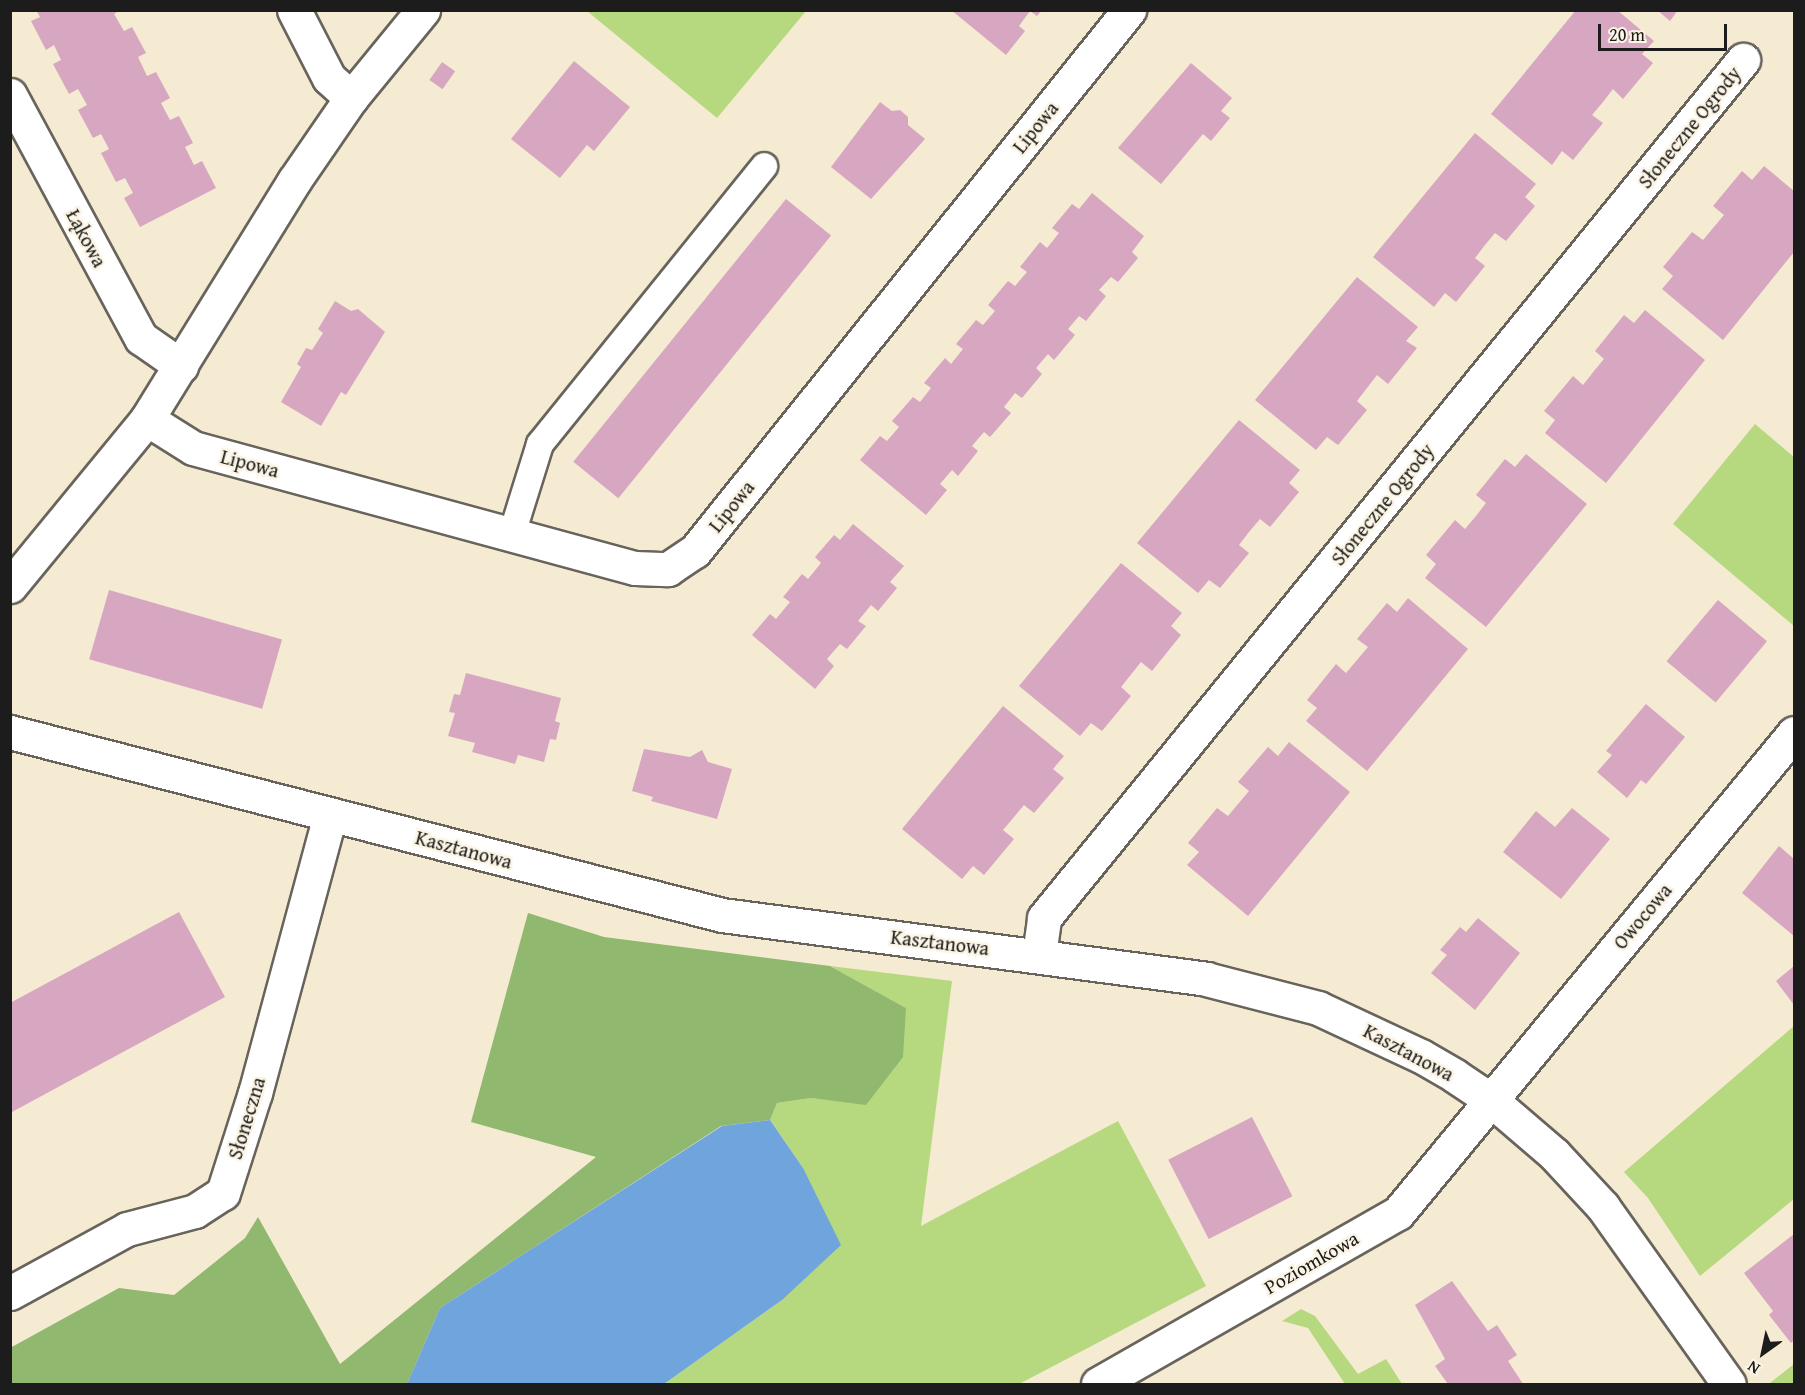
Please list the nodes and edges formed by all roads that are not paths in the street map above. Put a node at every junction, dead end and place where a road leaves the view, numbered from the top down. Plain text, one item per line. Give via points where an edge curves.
1 (294, 10) edge
2 (423, 10) edge
3 (1129, 10) edge
4 (1743, 60) dead end
5 (10, 95) edge
6 (351, 98) junction
7 (764, 166) dead end
8 (181, 366) junction
9 (147, 419) junction
10 (512, 534) junction
11 (10, 585) edge
12 (10, 732) edge
13 (1794, 733) edge
14 (330, 815) junction
15 (1039, 955) junction
16 (1491, 1100) junction
17 (10, 1293) edge
18 (1098, 1384) edge
19 (1729, 1384) edge

1 - 6 street via 329,78
2 - 6 street
3 - 10 street, Lipowa via 695,551 668,569 635,568
4 - 15 street, Słoneczne Ogrody via 1044,918
5 - 8 street, Łąkowa via 141,338
6 - 8 street via 294,181
7 - 10 lane via 540,444
8 - 9 street
9 - 10 street, Lipowa via 193,448
9 - 11 street
12 - 14 street, Kasztanowa
13 - 16 street, Owocowa
14 - 15 street, Kasztanowa via 722,915
14 - 17 street, Słoneczna via 255,1093 223,1193 195,1211 127,1229
15 - 16 street, Kasztanowa via 1206,979 1318,1008 1421,1056
16 - 18 street, Poziomkowa via 1398,1212
16 - 19 street, Kasztanowa via 1554,1154 1603,1207

